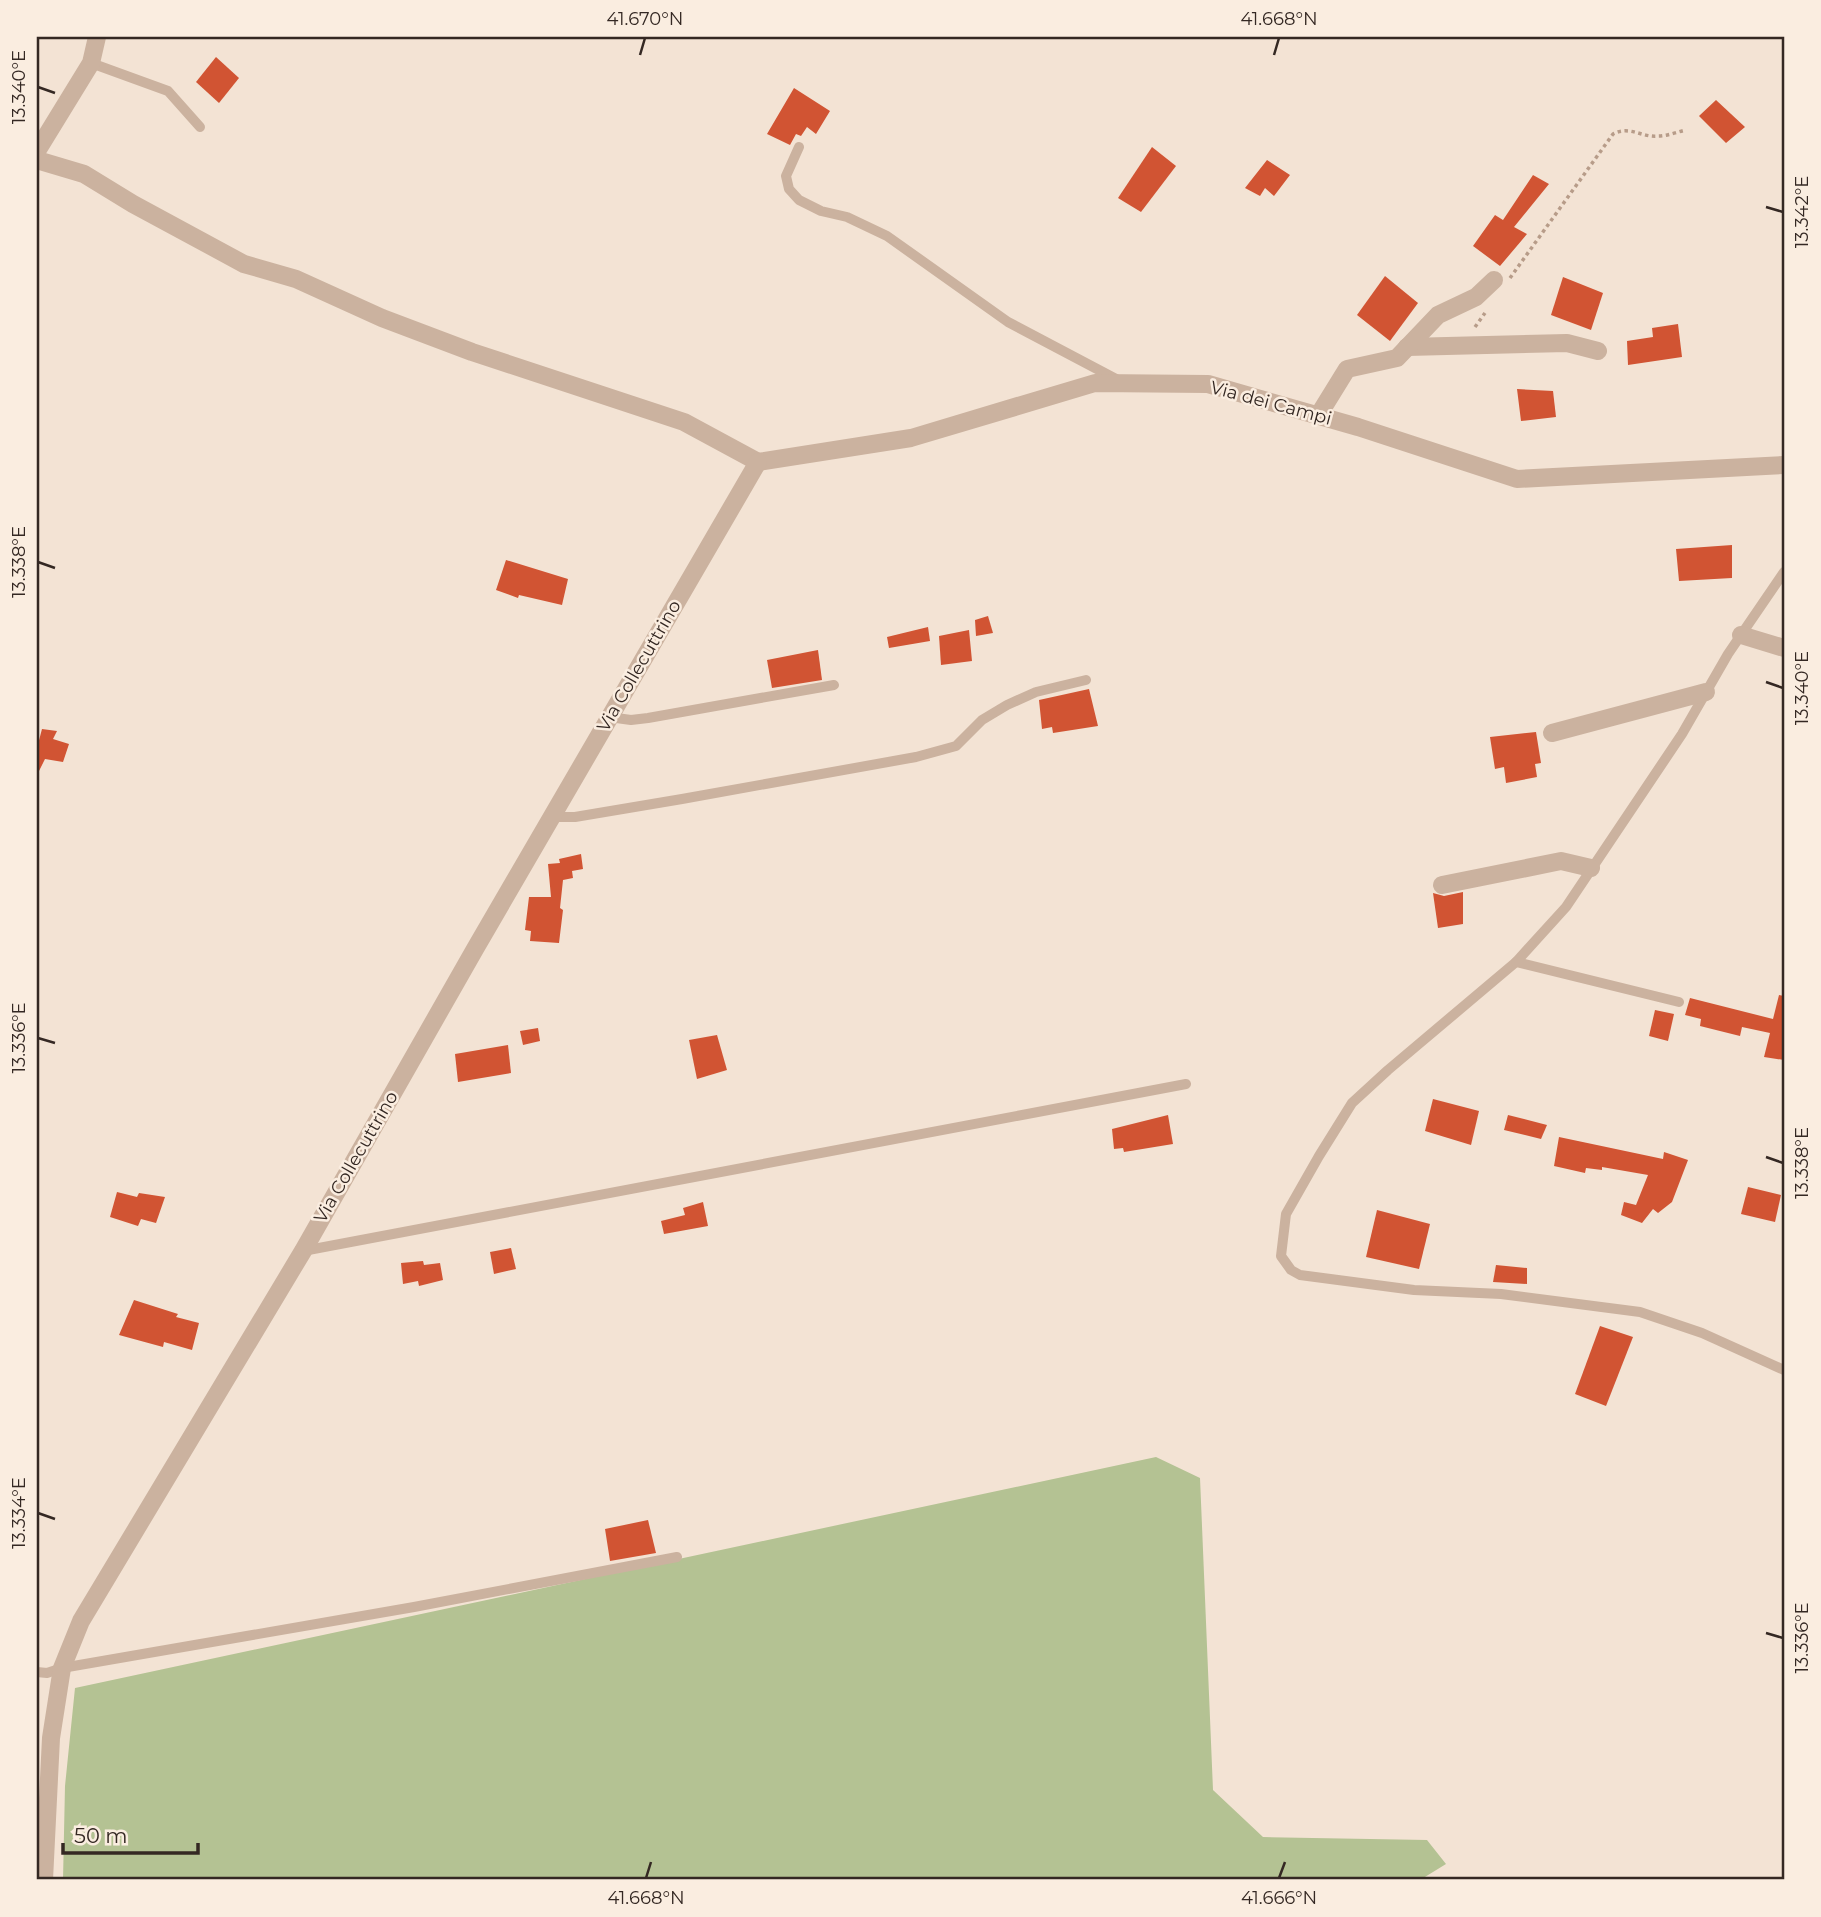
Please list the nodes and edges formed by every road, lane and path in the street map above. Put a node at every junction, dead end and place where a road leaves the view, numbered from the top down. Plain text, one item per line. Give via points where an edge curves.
1 (97, 37) edge
2 (90, 63) junction
3 (200, 127) dead end
4 (1686, 131) dead end
5 (799, 147) dead end
6 (37, 152) edge
7 (37, 160) edge
8 (1502, 279) joint
9 (1486, 312) dead end
10 (1462, 346) junction
11 (1407, 347) junction
12 (1598, 351) dead end
13 (1126, 384) junction
14 (1318, 416) junction
15 (758, 462) junction
16 (1784, 465) edge
17 (1784, 572) edge
18 (1741, 635) junction
19 (1784, 648) edge
20 (1086, 680) dead end
21 (834, 685) dead end
22 (1706, 692) junction
23 (610, 717) junction
24 (1552, 733) dead end
25 (551, 817) junction
26 (1591, 868) junction
27 (1442, 885) dead end
28 (1516, 962) junction
29 (1679, 1002) dead end
30 (1186, 1084) dead end
31 (303, 1251) junction
32 (1784, 1370) edge
33 (677, 1557) dead end
34 (62, 1668) junction
35 (37, 1672) edge
36 (44, 1880) edge

1 - 2 street
2 - 3 lane via 168,91
2 - 6 street
4 - 8 path via 1655,137 1638,131 1614,134
5 - 13 lane via 786,176 789,189 799,200 887,236 1008,322
7 - 15 street via 84,174 244,264 296,279 472,352 684,422
8 - 11 street via 1438,315
9 - 10 path
10 - 11 street
10 - 12 street via 1567,343
11 - 14 street via 1398,358 1348,369
13 - 14 street, Via dei Campi via 1208,384
13 - 15 street, Via dei Campi via 1095,383 911,438
14 - 16 street, Via dei Campi via 1517,479
15 - 23 street, Via Collecuttrino
17 - 18 lane
18 - 19 street
18 - 22 lane
20 - 25 lane via 1036,692 982,720 956,746 916,757 575,817
21 - 23 lane via 649,718
22 - 24 street
22 - 26 lane
23 - 25 street, Via Collecuttrino
25 - 31 street, Via Collecuttrino
26 - 27 street via 1560,861
26 - 28 lane via 1566,907
28 - 29 lane
28 - 32 lane via 1352,1103 1286,1214 1281,1255 1300,1275 1640,1312 1702,1333
30 - 31 lane
31 - 34 street, Via Collecuttrino via 81,1621
33 - 34 lane
34 - 35 lane
34 - 36 street, Via Collecuttrino via 51,1738

